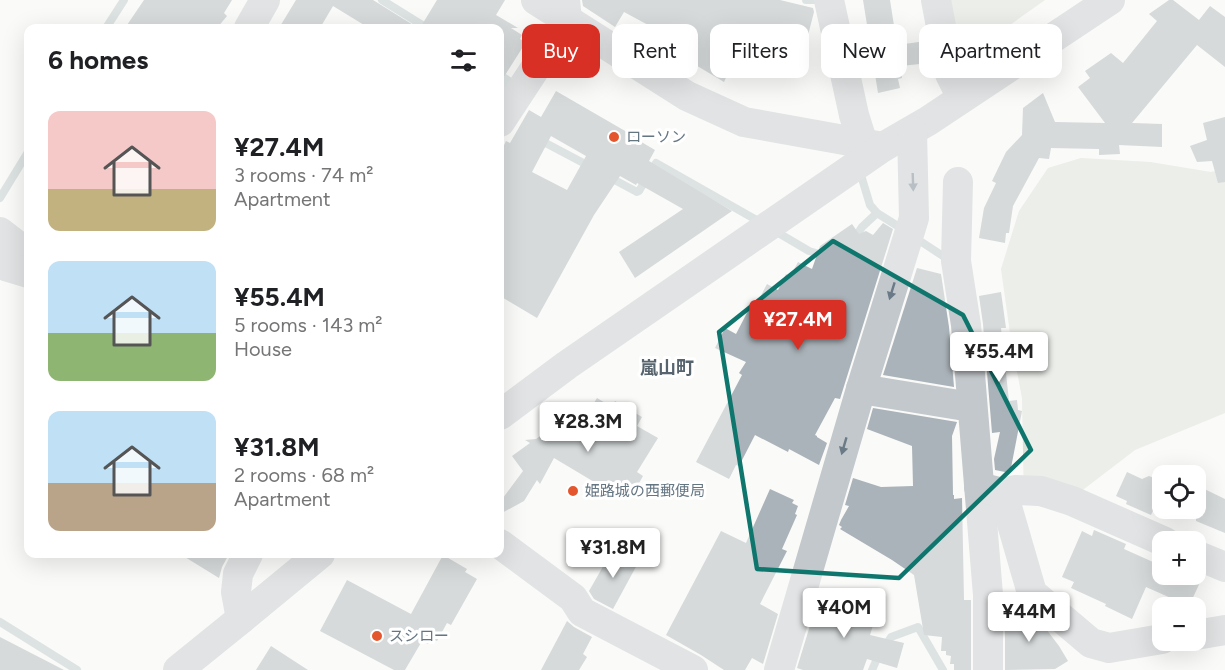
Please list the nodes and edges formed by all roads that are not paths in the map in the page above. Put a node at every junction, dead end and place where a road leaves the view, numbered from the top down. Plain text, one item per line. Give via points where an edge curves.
1 (265, 0) edge
2 (536, 0) edge
3 (829, 0) edge
4 (936, 0) edge
5 (1110, 0) edge
6 (566, 10) edge
7 (251, 24) edge
8 (962, 98) junction
9 (504, 115) edge
10 (912, 131) junction
11 (873, 146) junction
12 (958, 182) dead end
13 (1, 240) edge
14 (24, 251) edge
15 (24, 272) edge
16 (861, 390) junction
17 (972, 405) junction
18 (504, 412) edge
19 (991, 490) junction
20 (1152, 536) edge
21 (504, 547) edge
22 (246, 558) edge
23 (315, 558) edge
24 (1206, 559) edge
25 (1225, 567) edge
26 (242, 620) junction
27 (1225, 630) edge
28 (1206, 633) edge
29 (1152, 641) edge
30 (178, 670) edge
31 (693, 670) edge
32 (779, 670) edge
33 (988, 670) edge

1 - 7 street
2 - 6 street
3 - 11 street via 854,116
4 - 8 street via 950,75
5 - 8 street
6 - 9 street
6 - 11 street via 687,96 744,122
8 - 10 street
10 - 11 street
10 -> 16 street via 914,218
11 - 18 street via 768,227
12 - 17 street via 956,263
13 - 14 street
13 - 15 street via 8,267
16 - 17 street
16 -> 32 street
17 - 19 street
19 - 20 street via 1041,491
19 - 29 street via 1032,593 1091,642 1109,648
19 - 33 street
21 - 31 street via 573,598 582,612
22 - 26 street via 238,574 236,592
23 - 26 street
24 - 25 street
26 - 30 street
27 - 28 street

